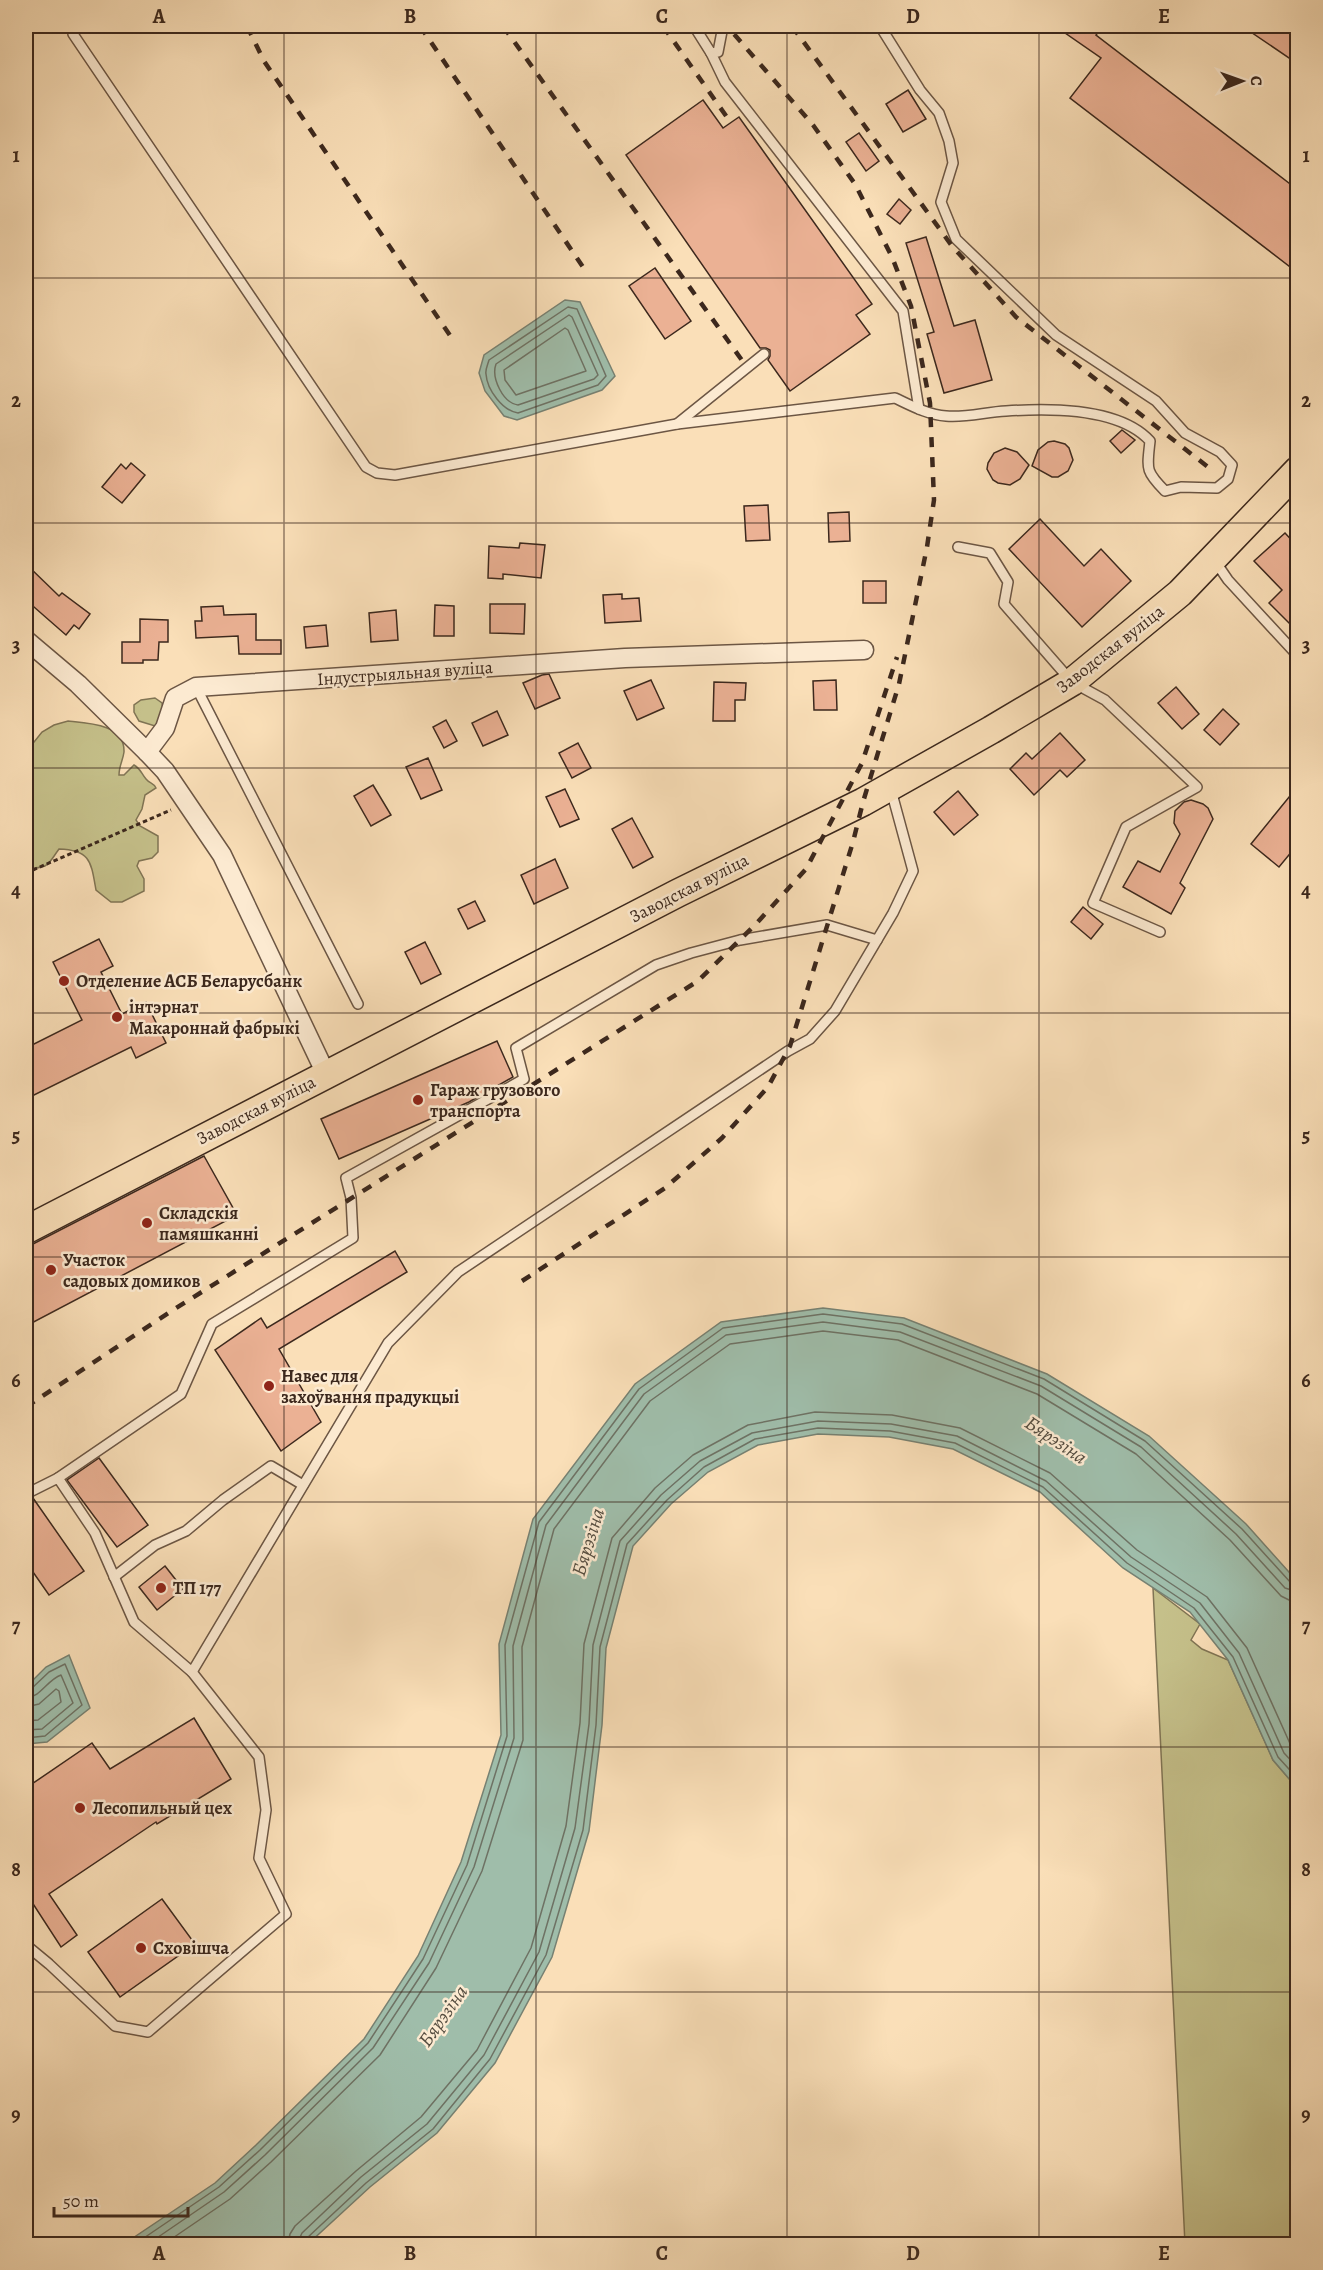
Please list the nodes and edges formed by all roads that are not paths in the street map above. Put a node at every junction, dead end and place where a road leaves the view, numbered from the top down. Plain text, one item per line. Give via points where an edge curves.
1 (73, 26) edge
2 (694, 26) edge
3 (723, 26) edge
4 (880, 26) edge
5 (711, 53) junction
6 (764, 354) dead end
7 (919, 409) junction
8 (677, 424) junction
9 (1296, 473) edge
10 (958, 547) dead end
11 (1214, 559) junction
12 (26, 640) edge
13 (864, 650) dead end
14 (1298, 656) edge
15 (1072, 682) junction
16 (196, 687) junction
17 (147, 752) junction
18 (890, 788) junction
19 (1160, 932) dead end
20 (877, 940) junction
21 (358, 1004) dead end
22 (326, 1074) junction
23 (26, 1230) edge
24 (58, 1478) junction
25 (303, 1485) junction
26 (26, 1494) edge
27 (114, 1577) junction
28 (192, 1672) junction
29 (26, 1946) edge

1 - 8 lane via 73,34 366,467 395,475
2 - 5 lane
3 - 5 lane via 718,52
4 - 7 lane via 939,113 949,141 952,163 941,202 956,239 1056,335 1155,401 1185,433 1220,452 1232,465 1228,479 1217,488 1181,487 1165,491 1147,468 1150,441 1119,421 1058,410 946,417
5 - 7 lane via 725,82 903,310
6 - 8 lane
7 - 8 lane via 895,398
9 - 11 main road, Заводская вуліца
10 - 15 lane via 990,553 1008,582 1004,604
11 - 14 lane via 1228,580
11 - 15 main road, Заводская вуліца via 1180,593
12 - 17 street via 78,684
13 - 16 street, Індустрыяльная вуліца via 625,658
15 - 18 main road, Заводская вуліца
15 - 19 lane via 1105,700 1197,787 1126,826 1093,903
16 - 17 street via 176,698 165,728
16 - 21 lane
17 - 22 street via 165,771 222,855
18 - 20 lane via 913,871
18 - 22 main road, Заводская вуліца
20 - 24 lane via 827,925 691,953 656,964 516,1048 524,1079 346,1178 353,1239 212,1324 181,1394
20 - 25 lane via 836,1011 810,1039 458,1272 388,1343
22 - 23 main road, Заводская вуліца
24 - 26 lane
24 - 27 lane via 94,1533
25 - 27 lane via 271,1466 186,1531 155,1545
25 - 28 lane
27 - 28 lane via 134,1622
28 - 29 lane via 259,1757 266,1810 259,1858 286,1914 148,2032 115,2026

